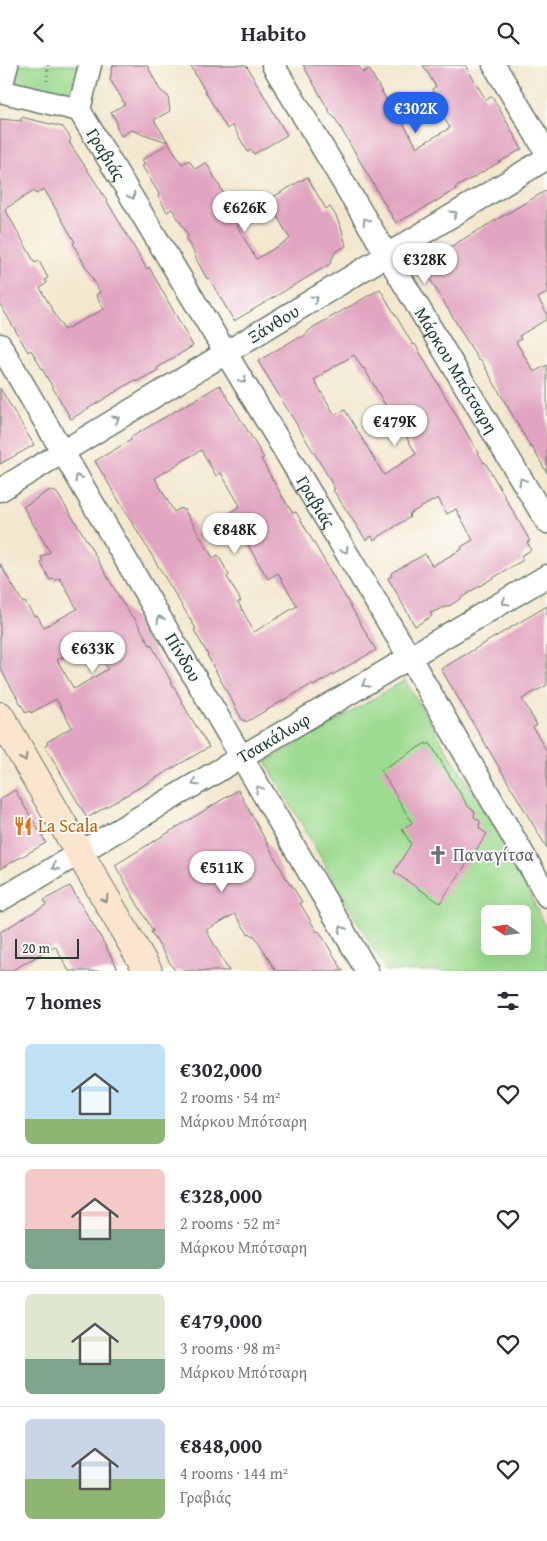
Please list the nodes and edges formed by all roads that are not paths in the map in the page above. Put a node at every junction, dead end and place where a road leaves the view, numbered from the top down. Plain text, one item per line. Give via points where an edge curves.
1 (7, 65) edge
2 (90, 65) edge
3 (273, 65) edge
4 (494, 65) edge
5 (79, 110) junction
6 (547, 153) edge
7 (547, 158) edge
8 (386, 255) junction
9 (0, 345) edge
10 (226, 353) junction
11 (63, 452) junction
12 (0, 490) edge
13 (547, 522) edge
14 (547, 577) edge
15 (410, 658) junction
16 (0, 716) edge
17 (240, 757) junction
18 (78, 853) junction
19 (547, 897) edge
20 (0, 900) edge
21 (148, 971) edge
22 (367, 971) edge

1 - 5 street via 0,91
2 - 5 street
8 -> 3 street, Μάρκου Μπότσαρη
4 - 6 street
5 -> 10 street, Γραβιάς
8 -> 7 street, Ξάνθου
10 -> 8 street, Ξάνθου
13 -> 8 street, Μάρκου Μπότσαρη
9 - 11 street, Πίνδου
11 -> 10 street, Ξάνθου
10 -> 15 street, Γραβιάς
11 - 12 street, Ξάνθου
17 -> 11 street, Πίνδου
14 -> 15 street, Τσακάλωφ
15 -> 17 street, Τσακάλωφ
15 - 19 street, Γραβιάς
16 -> 18 street
17 -> 18 street, Τσακάλωφ
22 -> 17 street, Πίνδου
18 -> 20 street, Τσακάλωφ
18 -> 21 street

